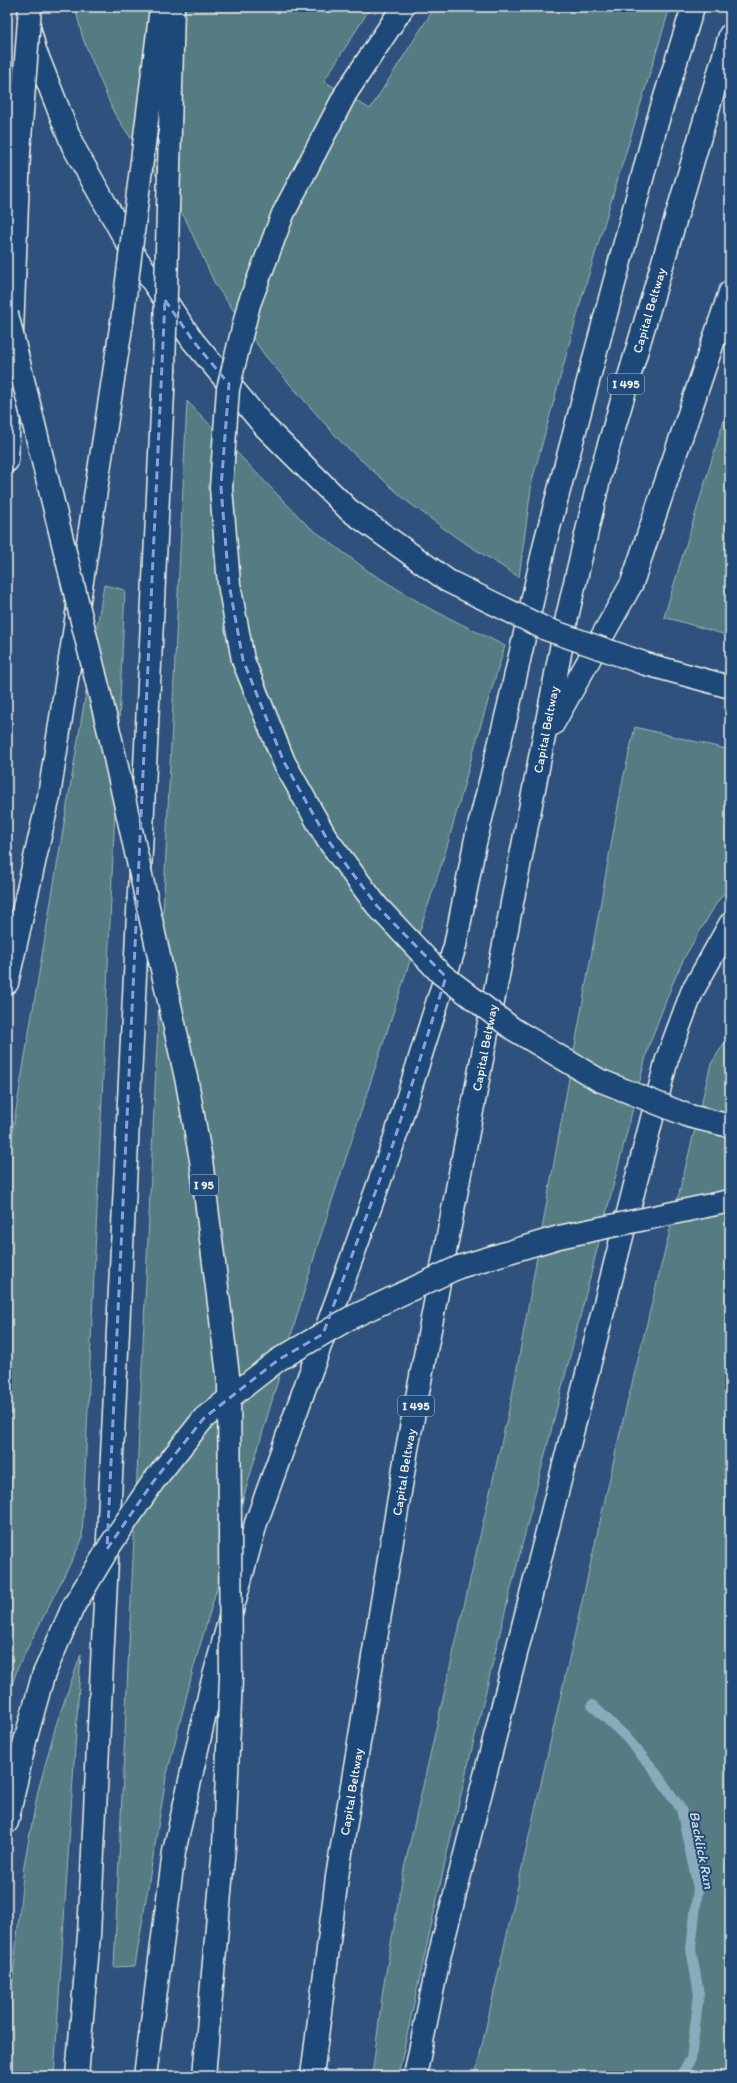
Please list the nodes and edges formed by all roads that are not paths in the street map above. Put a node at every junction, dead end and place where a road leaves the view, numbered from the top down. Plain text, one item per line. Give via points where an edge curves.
1 (23, 7) edge
2 (30, 7) edge
3 (161, 7) edge
4 (173, 7) edge
5 (403, 7) edge
6 (693, 7) edge
7 (730, 35) edge
8 (730, 292) edge
9 (7, 314) edge
10 (7, 461) edge
11 (730, 687) edge
12 (544, 739) junction
13 (730, 924) edge
14 (7, 983) edge
15 (730, 1126) edge
16 (730, 1201) edge
17 (43, 1676) junction
18 (7, 1804) edge
19 (7, 1822) edge
20 (76, 2076) edge
21 (145, 2076) edge
22 (204, 2076) edge
23 (312, 2076) edge
24 (414, 2076) edge

1 - 11 highway, bridge via 35,50 72,146 133,253 193,341 265,427 349,510 448,581 546,629 646,664
2 - 10 highway, bridge via 18,152
3 - 14 highway, bridge via 122,321 49,796
4 - 20 highway, bridge via 164,372 89,1935
5 - 15 highway, bridge via 346,93 283,214 249,304 228,389 221,488 229,584 243,660 284,762 327,839 377,906 440,973 513,1029 599,1080 689,1116
6 - 21 highway via 656,126 546,539 475,843 455,946 393,1144 256,1523 211,1687 174,1852
7 - 12 highway, Capital Beltway / I 495 via 600,475 567,617
8 - 12 highway via 632,583
9 - 22 highway, I 95, bridge via 111,740 187,1082 201,1160 229,1383 231,1677 224,1847
12 - 23 highway, Capital Beltway / I 495 via 407,1449 337,1877
13 - 24 highway via 692,992 666,1059 440,1953
16 - 17 highway, bridge via 559,1237 459,1267 350,1318 278,1360 204,1418 153,1482 73,1607
17 - 18 highway
17 - 19 highway

